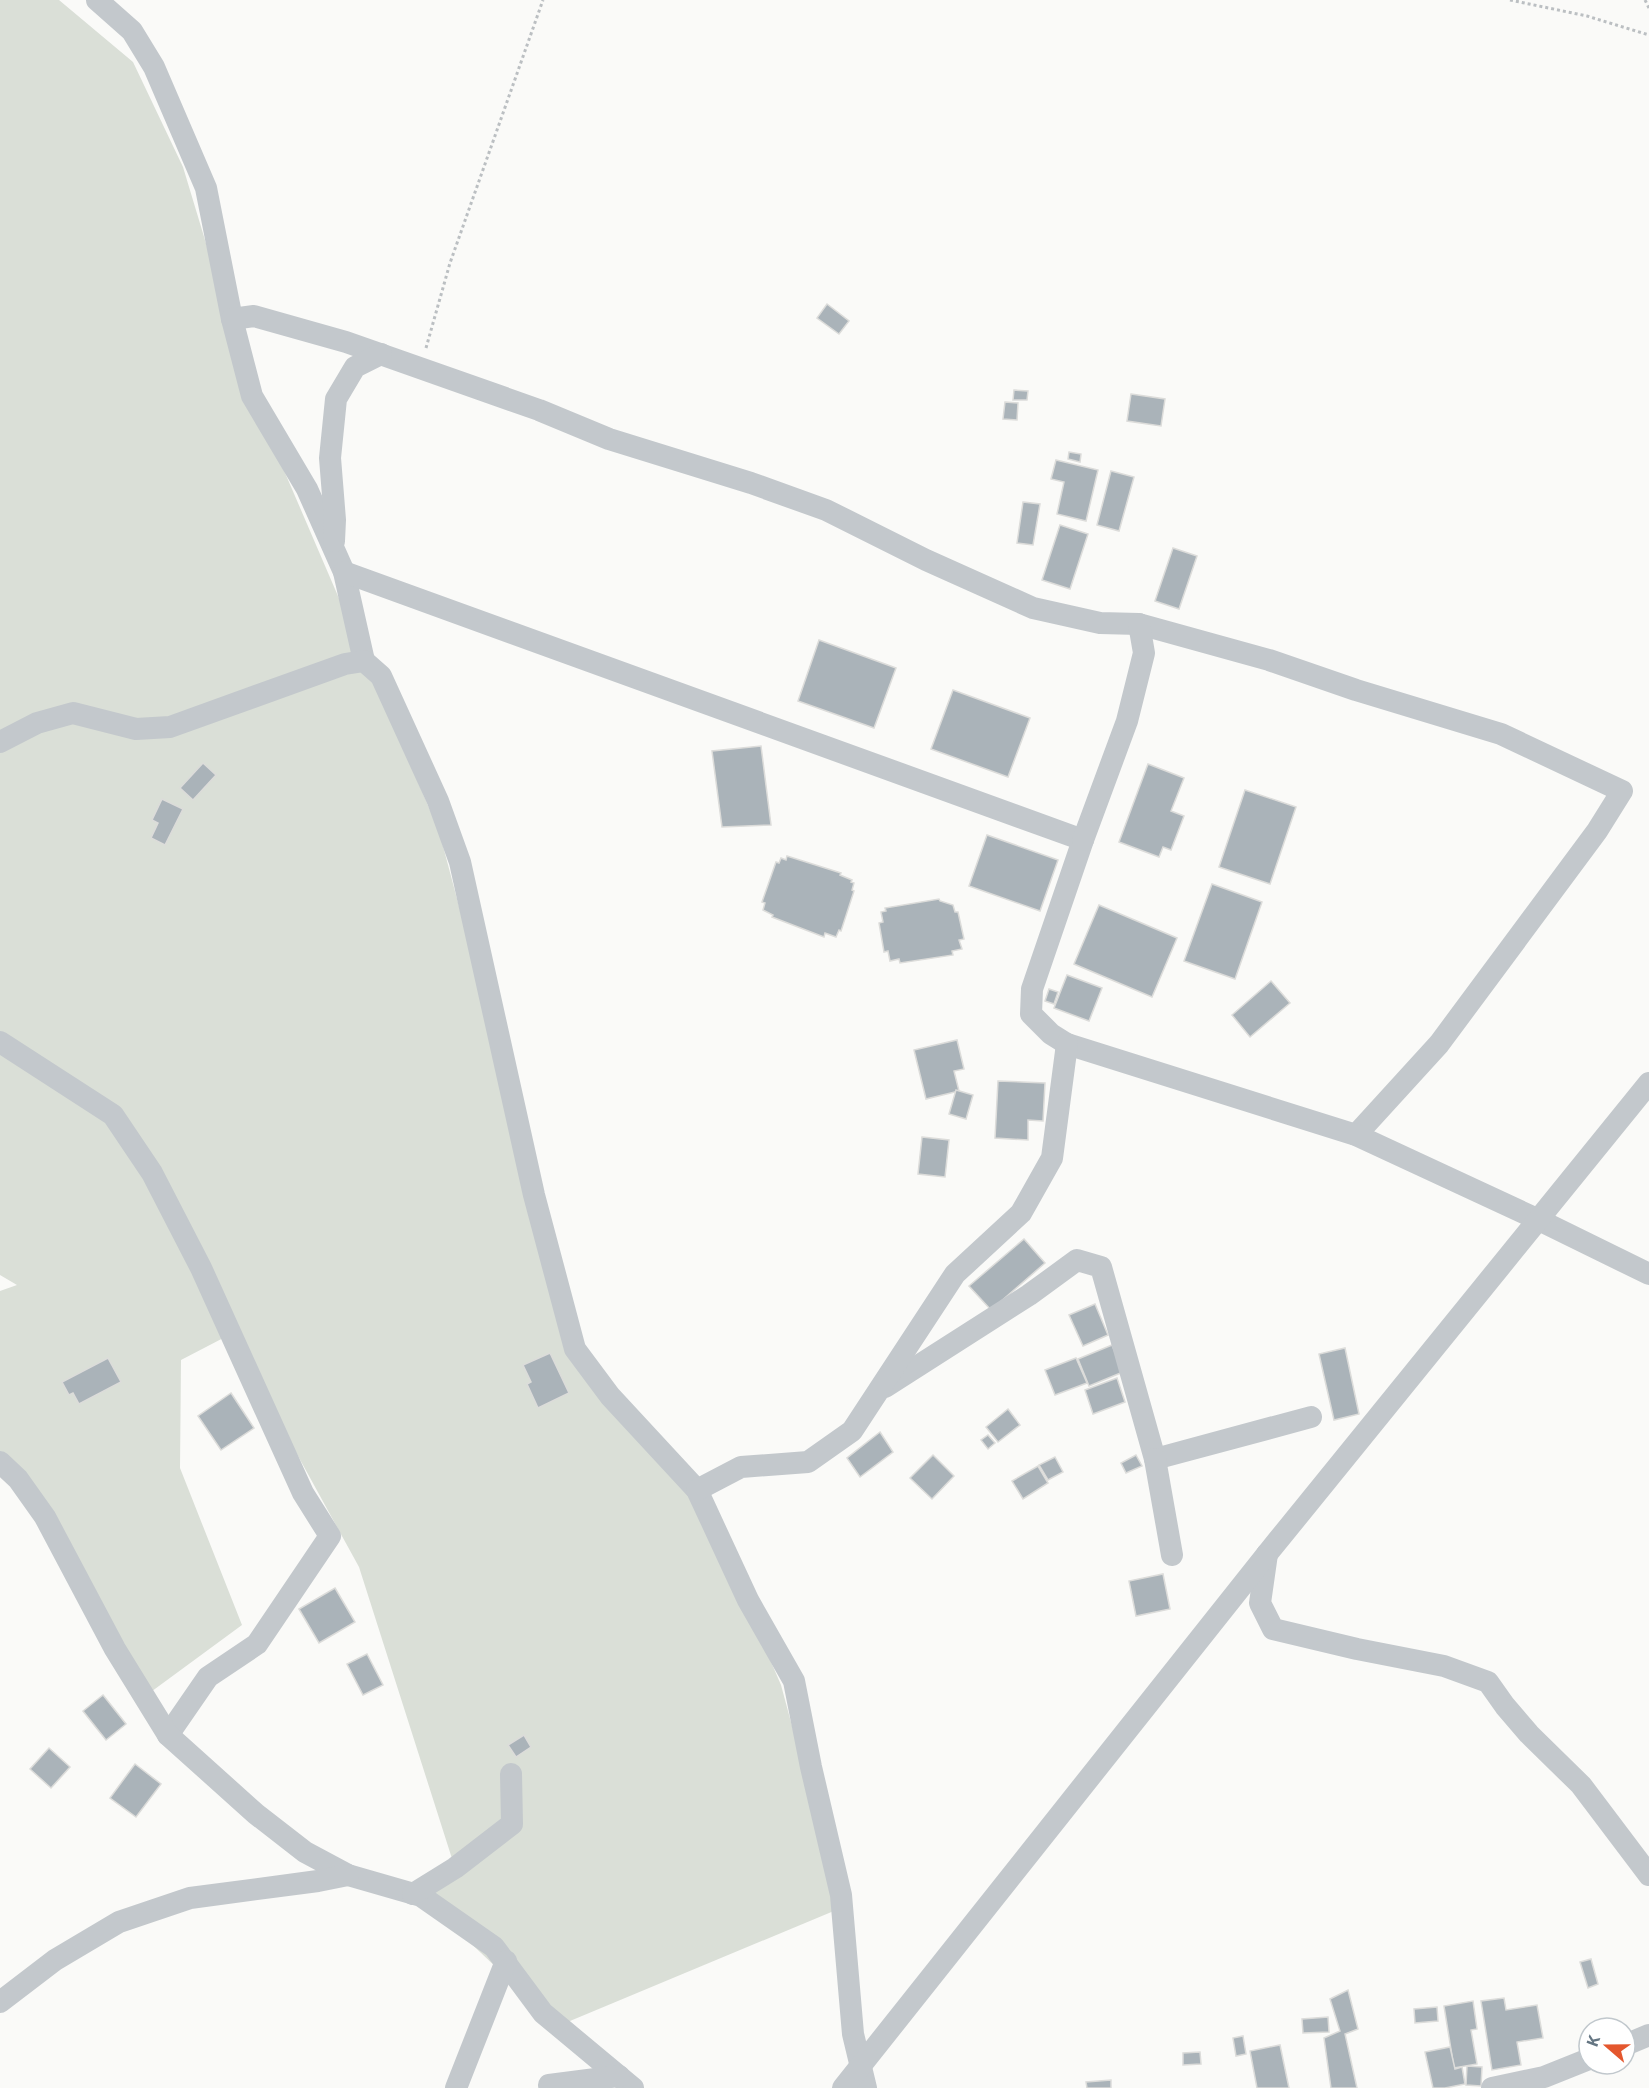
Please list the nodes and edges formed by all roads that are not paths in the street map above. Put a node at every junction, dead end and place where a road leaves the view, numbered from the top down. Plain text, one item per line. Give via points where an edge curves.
1 (97, 0) edge
2 (232, 319) junction
3 (381, 354) junction
4 (333, 547) junction
5 (344, 572) junction
6 (1139, 624) junction
7 (364, 661) junction
8 (0, 742) edge
9 (1083, 840) junction
10 (0, 1042) edge
11 (1067, 1044) junction
12 (1649, 1083) edge
13 (1356, 1135) junction
14 (1539, 1220) junction
15 (1649, 1274) edge
16 (879, 1391) junction
17 (1311, 1417) dead end
18 (1155, 1459) junction
19 (0, 1462) edge
20 (697, 1490) junction
21 (1267, 1554) junction
22 (1172, 1555) dead end
23 (168, 1735) junction
24 (511, 1773) dead end
25 (348, 1875) junction
26 (1649, 1875) edge
27 (413, 1894) junction
28 (506, 1961) junction
29 (9, 1988) edge
30 (0, 2002) edge
31 (1577, 2065) edge
32 (861, 2066) junction
33 (626, 2082) edge
34 (1543, 2083) edge
35 (549, 2085) dead end
36 (456, 2088) edge
37 (843, 2088) edge
38 (866, 2088) edge
39 (1492, 2088) edge

1 - 2 street via 132,31 154,67 207,188
2 - 3 street via 254,316
2 - 4 street via 252,396 307,489
3 - 4 street via 355,367 336,399 330,458
3 - 6 street via 609,439 826,510 1033,608 1100,623
4 - 5 street
5 - 7 street
5 - 9 street
6 - 9 street via 1144,653 1127,721
6 - 13 street via 1269,660 1501,734 1622,791 1597,831 1439,1044
7 - 8 street via 345,664 170,728 136,729 73,713 37,723
7 - 20 street via 381,676 438,801 460,862 534,1195 575,1349 610,1396
9 - 11 street via 1032,989 1031,1014
10 - 23 street via 113,1115 152,1173 201,1268 303,1493 330,1536 257,1644 208,1677
11 - 13 street
11 - 16 street via 1052,1158 1021,1213 955,1274
12 - 14 street
13 - 14 street
14 - 15 street
14 - 21 street
16 - 18 street via 1077,1260 1101,1267
16 - 20 street via 852,1431 808,1462 741,1467
17 - 18 street
18 - 22 street
19 - 23 street via 18,1479 45,1517 115,1649
20 - 32 street via 748,1600 794,1681 841,1895 853,2034
21 - 26 street via 1260,1603 1273,1629 1444,1666 1488,1682 1529,1734 1581,1785
21 - 32 street
23 - 25 street via 256,1814 305,1852
24 - 27 street via 512,1824 455,1868
25 - 27 street
25 - 29 street via 190,1898 119,1922
27 - 28 street via 494,1947
28 - 33 street via 543,2013
28 - 36 street
29 - 30 street
31 - 34 street
32 - 37 street
32 - 38 street
33 - 35 street
34 - 39 street

